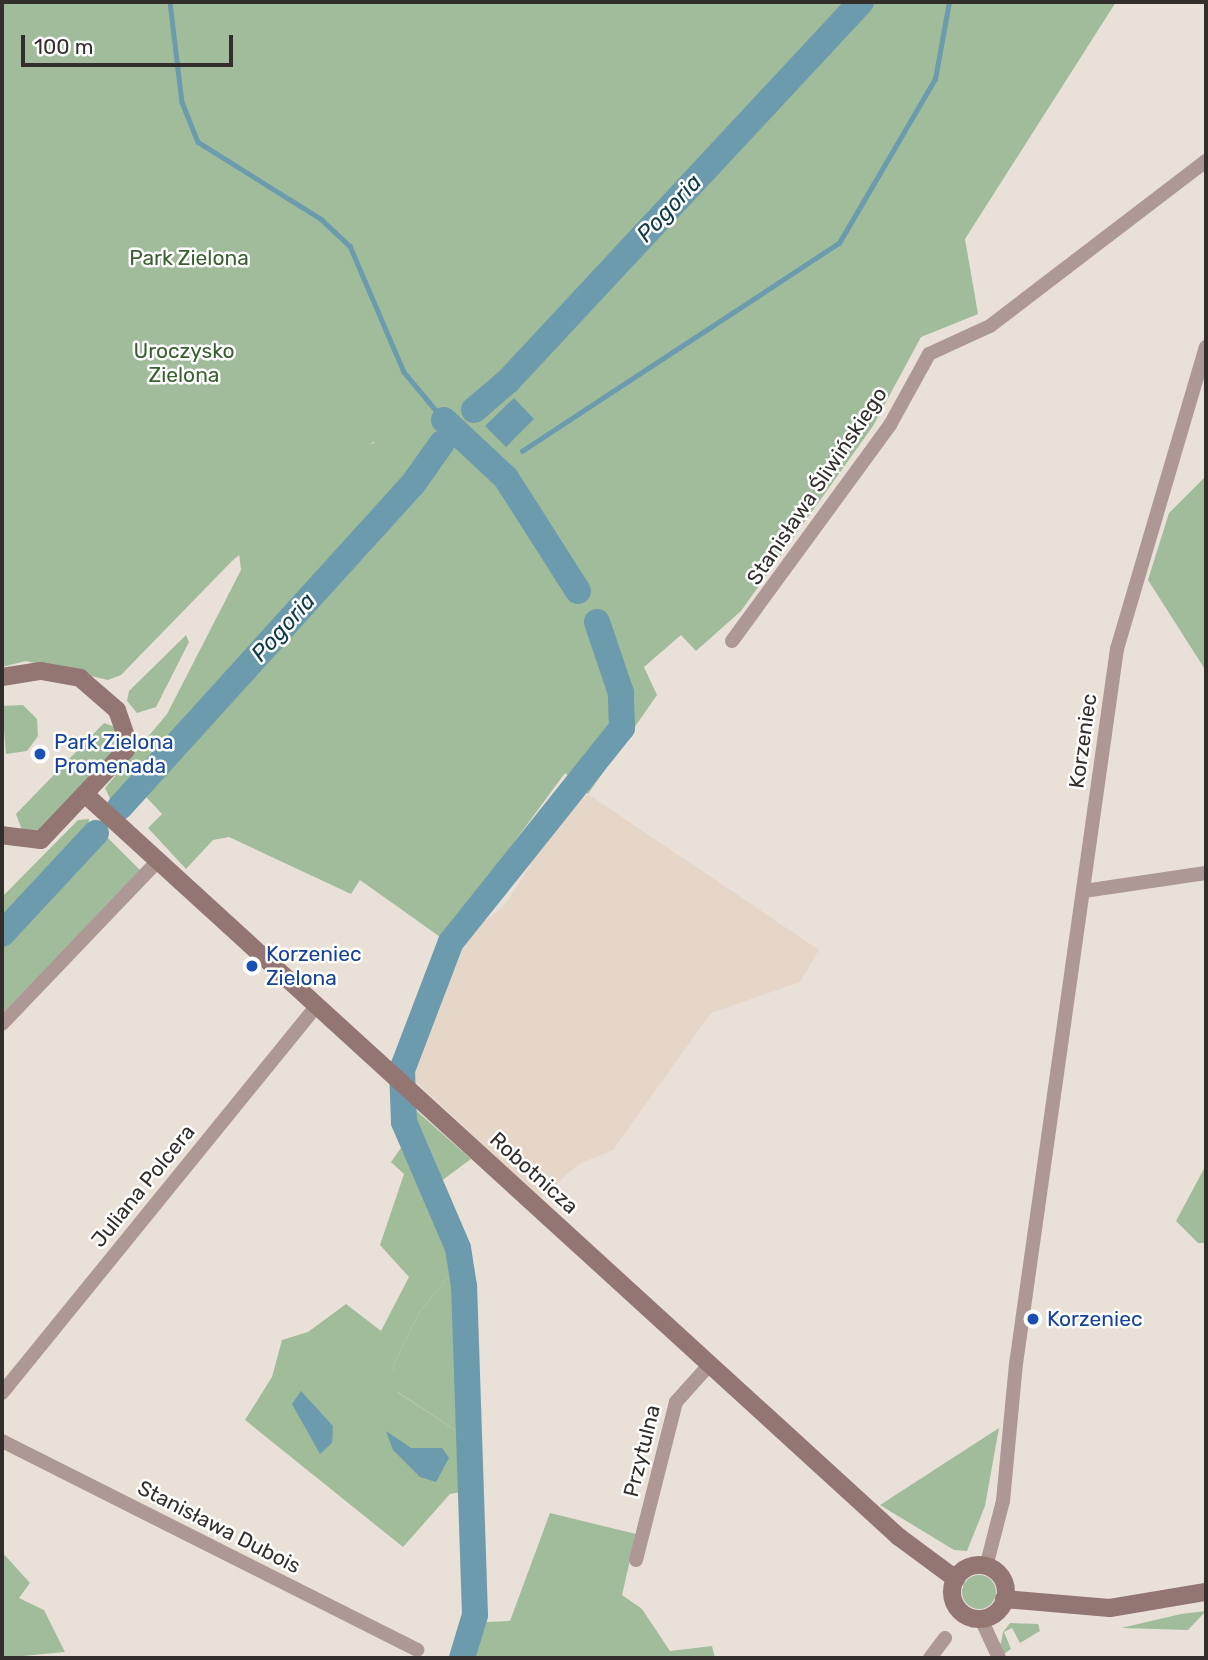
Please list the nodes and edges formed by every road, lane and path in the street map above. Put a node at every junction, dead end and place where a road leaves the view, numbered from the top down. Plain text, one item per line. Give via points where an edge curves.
1 (1206, 161) edge
2 (1206, 346) edge
3 (732, 641) dead end
4 (2, 677) edge
5 (86, 795) junction
6 (2, 835) edge
7 (158, 861) junction
8 (1206, 873) edge
9 (1084, 891) junction
10 (317, 1006) junction
11 (2, 1024) edge
12 (710, 1364) junction
13 (2, 1393) edge
14 (2, 1441) edge
15 (636, 1560) dead end
16 (986, 1567) junction
17 (956, 1579) junction
18 (1206, 1592) edge
19 (1004, 1600) junction
20 (981, 1619) junction
21 (945, 1638) dead end
22 (417, 1650) dead end
23 (930, 1658) edge
24 (999, 1658) edge

1 - 3 street, Stanisława Śliwińskiego via 990,326 929,354 890,425
2 - 9 street, Korzeniec via 1117,649
4 - 5 street via 66,674 89,684 117,710 125,750
5 - 6 street via 41,841
5 - 7 street, Robotnicza
7 - 10 street, Robotnicza
7 - 11 street
8 - 9 street
9 - 16 street, Korzeniec via 1016,1364 1003,1501
10 - 12 street, Robotnicza
10 - 13 street, Juliana Polcera
12 - 15 street, Przytulna via 676,1402
12 - 17 street, Robotnicza via 899,1537
14 - 22 street, Stanisława Dubois
16 - 17 street via 968,1567
16 - 19 street via 1001,1577
17 - 20 street via 955,1605
18 - 19 street via 1110,1608
19 - 20 street
20 - 24 street
21 - 23 street

